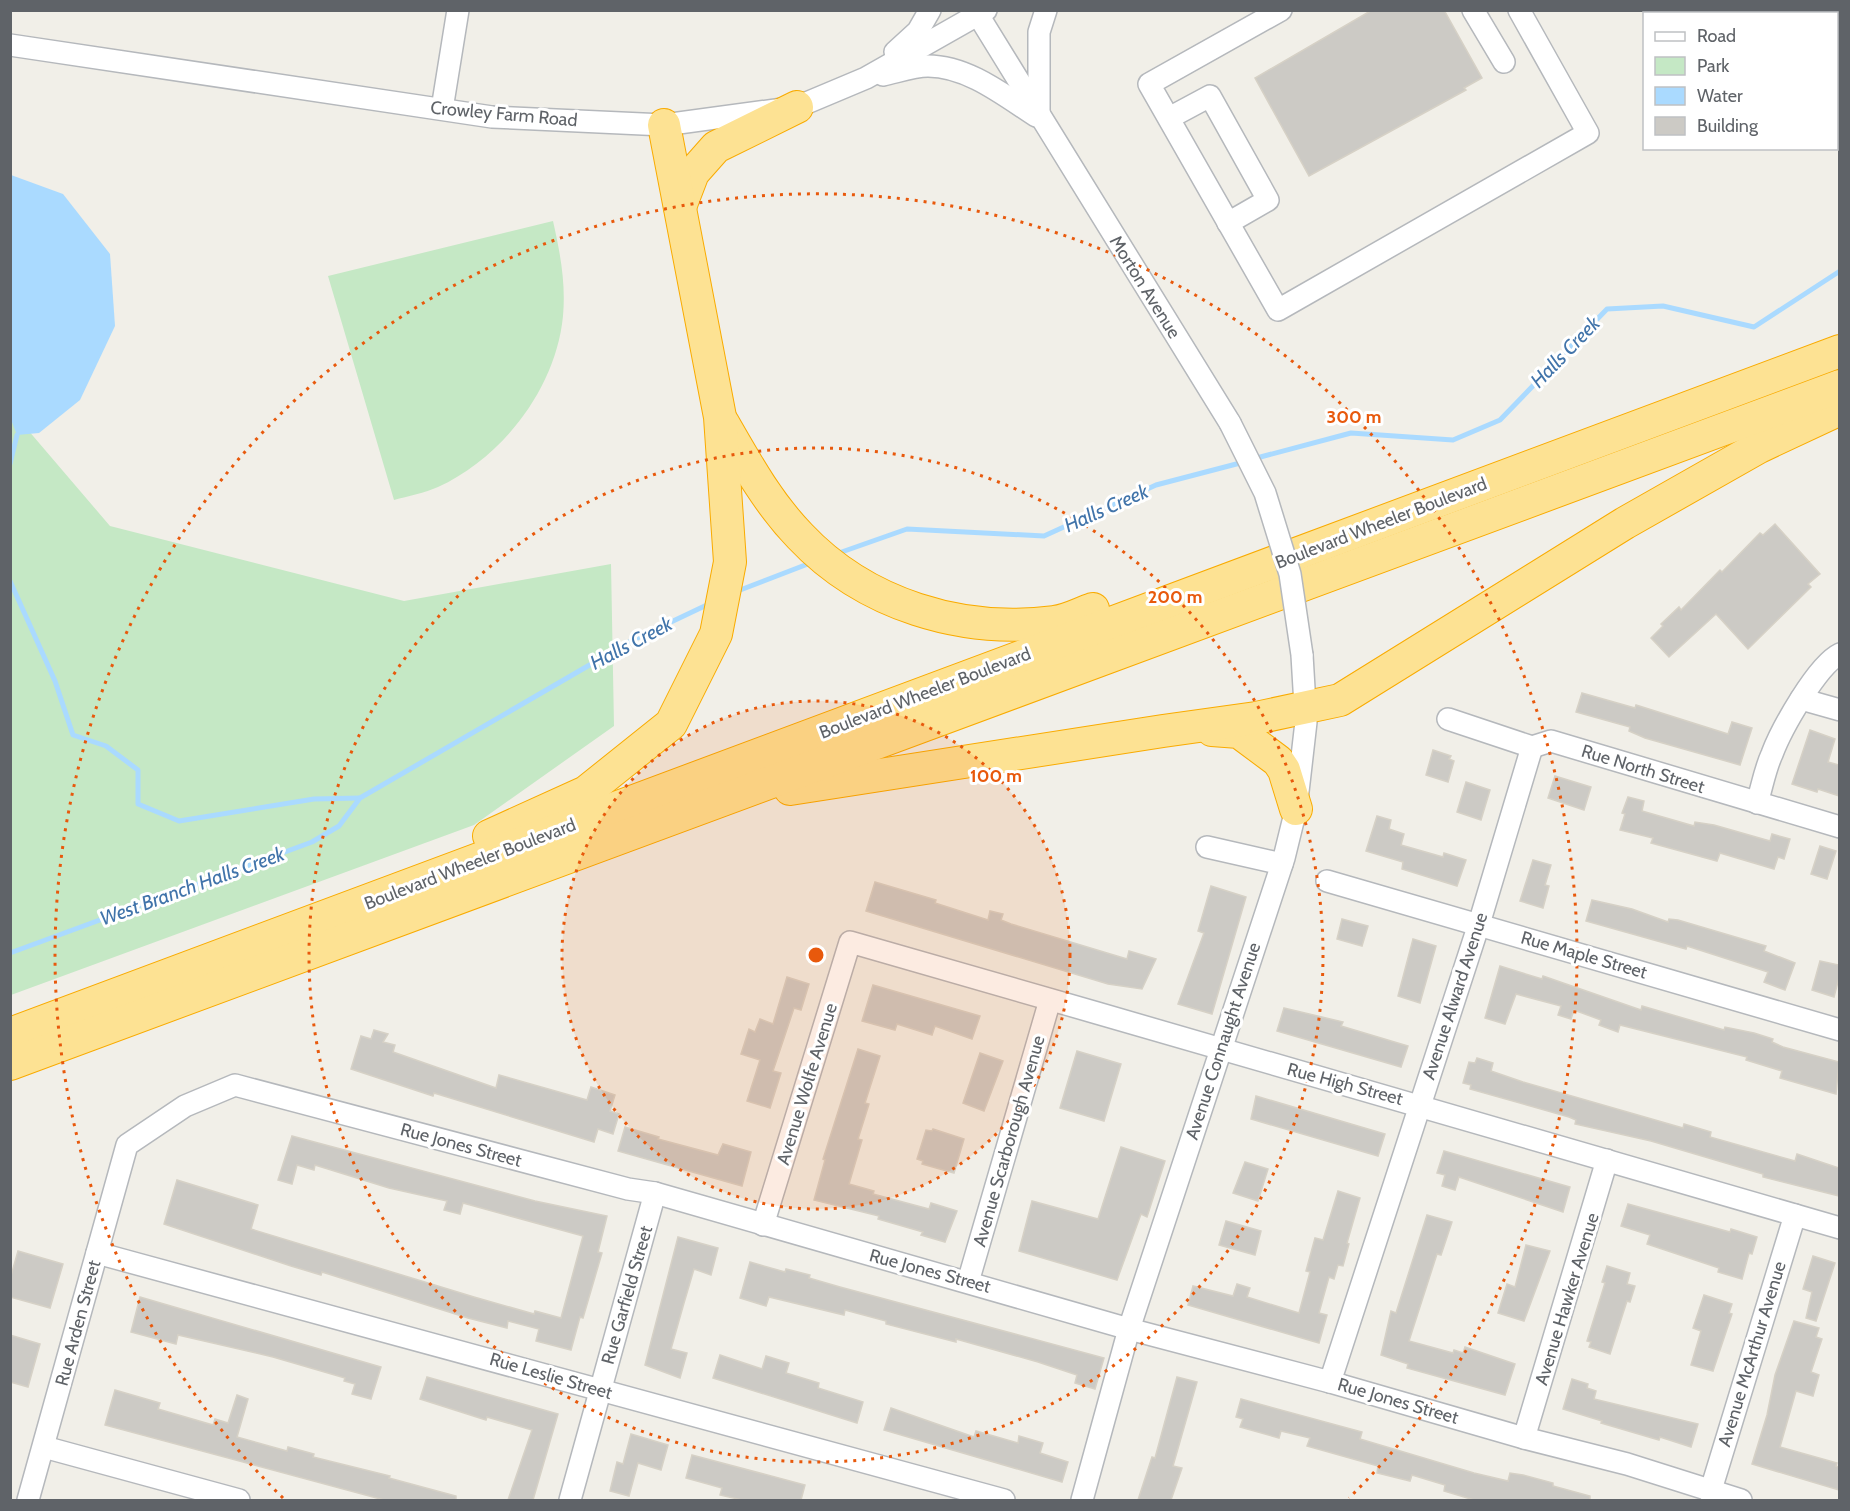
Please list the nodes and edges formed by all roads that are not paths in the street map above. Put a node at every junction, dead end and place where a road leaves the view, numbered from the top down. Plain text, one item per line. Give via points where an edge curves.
1 (458, 10) edge
2 (930, 10) edge
3 (1046, 10) edge
4 (1281, 10) edge
5 (1473, 10) edge
6 (1519, 10) edge
7 (980, 12) edge
8 (10, 45) edge
9 (1504, 62) dead end
10 (866, 78) junction
11 (797, 107) junction
12 (442, 109) junction
13 (1040, 118) junction
14 (1168, 118) junction
15 (664, 126) junction
16 (680, 207) junction
17 (1228, 223) junction
18 (1839, 351) edge
19 (1839, 386) edge
20 (1839, 409) edge
21 (720, 417) junction
22 (1471, 489) junction
23 (1290, 574) joint
24 (1839, 654) edge
25 (1801, 699) junction
26 (1307, 705) junction
27 (1839, 710) edge
28 (1448, 719) dead end
29 (1193, 728) junction
30 (1532, 747) junction
31 (1757, 803) junction
32 (1296, 809) junction
33 (1839, 827) edge
34 (1207, 847) dead end
35 (1282, 864) junction
36 (1327, 881) dead end
37 (1479, 924) junction
38 (850, 942) joint
39 (231, 953) junction
40 (295, 958) junction
41 (1050, 1000) junction
42 (1839, 1029) edge
43 (10, 1034) edge
44 (1220, 1050) junction
45 (10, 1064) edge
46 (1421, 1105) junction
47 (127, 1145) joint
48 (1607, 1160) junction
49 (655, 1193) junction
50 (1795, 1215) junction
51 (763, 1225) junction
52 (1839, 1228) edge
53 (97, 1253) junction
54 (968, 1282) junction
55 (1129, 1329) junction
56 (1330, 1382) junction
57 (600, 1390) junction
58 (1524, 1438) junction
59 (44, 1447) junction
60 (1710, 1492) junction
61 (28, 1500) edge
62 (239, 1500) edge
63 (570, 1500) edge
64 (1004, 1500) edge
65 (1082, 1500) edge
66 (1741, 1500) edge

1 - 12 street
2 - 10 street via 918,31
3 - 13 street via 1039,32
4 - 14 street via 1149,84
5 - 9 street
6 - 17 street via 1588,133 1278,310
7 - 10 street, Crowley Farm Road
7 - 13 street, Morton Avenue
8 - 12 street, Crowley Farm Road
10 - 11 street, Crowley Farm Road
10 - 13 street via 929,66 957,72 980,81
11 - 15 street, Crowley Farm Road
11 - 16 highway via 716,147 693,173
12 - 15 street, Crowley Farm Road via 492,117
13 - 23 street, Morton Avenue, bridge via 1230,423 1265,493
14 - 17 street
14 - 17 street via 1210,96 1268,200
15 - 16 highway
16 - 21 highway
18 - 22 highway, Boulevard Wheeler Boulevard
19 - 40 highway, Boulevard Wheeler Boulevard
20 - 26 highway via 1759,447 1625,523 1340,700
21 - 22 highway via 756,481 800,537 855,583 912,609 975,624 1056,622 1361,515
21 - 39 highway via 730,562 716,634 671,724 586,792
22 - 39 highway, Boulevard Wheeler Boulevard
23 - 26 street, Avenue Connaught Avenue, bridge
24 - 25 street via 1831,658
25 - 27 street
25 - 31 street via 1772,753
26 - 29 highway
26 - 32 street, Avenue Connaught Avenue
28 - 30 street, Rue North Street
29 - 32 highway via 1239,732 1278,760
29 - 40 highway via 789,789 363,943
30 - 31 street, Rue North Street via 1551,741
30 - 37 street, Avenue Alward Avenue
31 - 33 street, Rue North Street
32 - 35 street, Avenue Connaught Avenue
34 - 35 street
35 - 44 street, Avenue Connaught Avenue
36 - 37 street, Rue Maple Street
37 - 42 street, Rue Maple Street
37 - 46 street, Avenue Alward Avenue
38 - 41 street, Rue High Street
38 - 51 street, Avenue Wolfe Avenue
39 - 43 highway, Boulevard Wheeler Boulevard
40 - 45 highway, Boulevard Wheeler Boulevard
41 - 44 street, Rue High Street
41 - 54 street, Avenue Scarborough Avenue
44 - 46 street, Rue High Street
44 - 55 street, Avenue Connaught Avenue
46 - 48 street, Rue High Street
46 - 56 street, Avenue Alward Avenue
47 - 49 street, Rue Jones Street via 185,1106 235,1085
47 - 53 street, Rue Arden Street
48 - 50 street, Rue High Street
48 - 58 street, Avenue Hawker Avenue
49 - 51 street, Rue Jones Street
49 - 57 street, Rue Garfield Street
50 - 52 street, Rue High Street
50 - 60 street, Avenue McArthur Avenue
51 - 54 street, Rue Jones Street
53 - 57 street, Rue Leslie Street
53 - 59 street, Rue Arden Street
54 - 55 street, Rue Jones Street
55 - 56 street, Rue Jones Street
55 - 65 street, Avenue Connaught Avenue
56 - 58 street, Rue Jones Street
57 - 63 street, Rue Garfield Street
57 - 64 street, Rue Leslie Street
58 - 60 street, Rue Jones Street via 1627,1464
59 - 61 street, Rue Arden Street
59 - 62 street
60 - 66 street, Rue Jones Street

